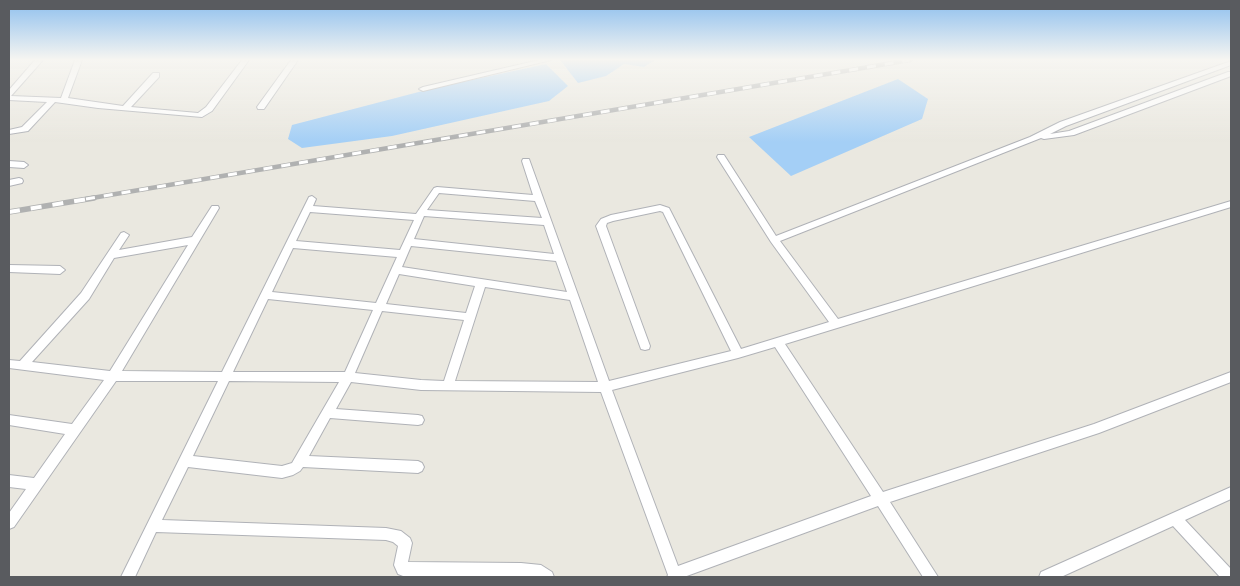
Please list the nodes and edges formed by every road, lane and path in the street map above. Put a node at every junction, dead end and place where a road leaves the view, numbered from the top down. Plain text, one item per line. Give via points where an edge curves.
1 (69, 87) edge
2 (144, 87) edge
3 (225, 87) edge
4 (275, 87) edge
5 (429, 87) edge
6 (1164, 87) edge
7 (1171, 87) edge
8 (1193, 87) edge
9 (422, 89) dead end
10 (1180, 92) junction
11 (9, 96) edge
12 (53, 100) junction
13 (64, 100) junction
14 (261, 107) dead end
15 (125, 108) junction
16 (9, 132) edge
17 (1033, 139) junction
18 (721, 157) dead end
19 (526, 161) dead end
20 (9, 164) edge
21 (24, 164) dead end
22 (20, 181) dead end
23 (9, 182) edge
24 (539, 198) junction
25 (1231, 204) edge
26 (215, 208) dead end
27 (421, 215) junction
28 (547, 222) junction
29 (124, 235) dead end
30 (196, 240) junction
31 (774, 240) junction
32 (408, 242) junction
33 (289, 244) junction
34 (403, 254) junction
35 (111, 255) junction
36 (560, 258) junction
37 (9, 268) edge
38 (60, 270) dead end
39 (396, 270) junction
40 (481, 283) junction
41 (265, 295) junction
42 (573, 297) junction
43 (380, 307) junction
44 (470, 317) junction
45 (836, 324) junction
46 (778, 342) junction
47 (645, 346) dead end
48 (738, 354) junction
49 (9, 364) edge
50 (23, 365) junction
51 (113, 376) junction
52 (348, 377) junction
53 (1231, 377) edge
54 (224, 378) junction
55 (448, 386) junction
56 (605, 387) junction
57 (327, 413) junction
58 (9, 420) edge
59 (418, 420) dead end
60 (76, 430) junction
61 (184, 461) junction
62 (299, 461) junction
63 (418, 467) dead end
64 (9, 481) edge
65 (37, 484) junction
66 (1231, 493) edge
67 (881, 499) junction
68 (1175, 518) junction
69 (9, 523) edge
70 (152, 526) junction
71 (674, 576) edge
72 (128, 577) edge
73 (547, 577) edge
74 (931, 577) edge
75 (1046, 577) edge
76 (1230, 577) edge

1 - 13 street
2 - 15 street
3 - 15 street via 201,115
4 - 14 street
5 - 9 street
6 - 17 street via 1063,124
7 - 10 street
8 - 10 street
10 - 17 street via 1071,133
11 - 12 street
12 - 13 street
12 - 16 street via 25,129
13 - 15 street
17 - 31 street
18 - 31 street
19 - 24 street
20 - 21 street
22 - 23 street
24 - 27 street via 439,189
24 - 28 street
25 - 45 street
26 - 30 street
27 - 28 street
27 - 32 street
27 - 33 street via 309,204
28 - 36 street
29 - 35 street
30 - 35 street
30 - 51 street
31 - 45 street
32 - 34 street
32 - 36 street
33 - 34 street
33 - 41 street
34 - 39 street
35 - 50 street via 85,296
36 - 42 street
37 - 38 street
39 - 40 street
39 - 43 street
40 - 42 street
40 - 44 street
41 - 43 street
41 - 54 street
42 - 56 street
43 - 44 street
43 - 52 street
44 - 55 street
45 - 46 street
46 - 48 street
46 - 67 street
47 - 48 street via 601,226 611,218 660,208 666,210
48 - 56 street
49 - 50 street
50 - 51 street
51 - 54 street
51 - 60 street
52 - 54 street
52 - 55 street
52 - 57 street
53 - 67 street via 1095,429
54 - 61 street
55 - 56 street
56 - 71 street
57 - 59 street
57 - 62 street
58 - 60 street
60 - 65 street
61 - 62 street via 282,472 289,471
61 - 70 street
62 - 63 street
64 - 65 street
65 - 69 street
66 - 68 street
67 - 71 street
67 - 74 street
68 - 75 street
68 - 76 street
70 - 72 street
70 - 73 street via 386,534 405,543 403,569 522,570 541,572

